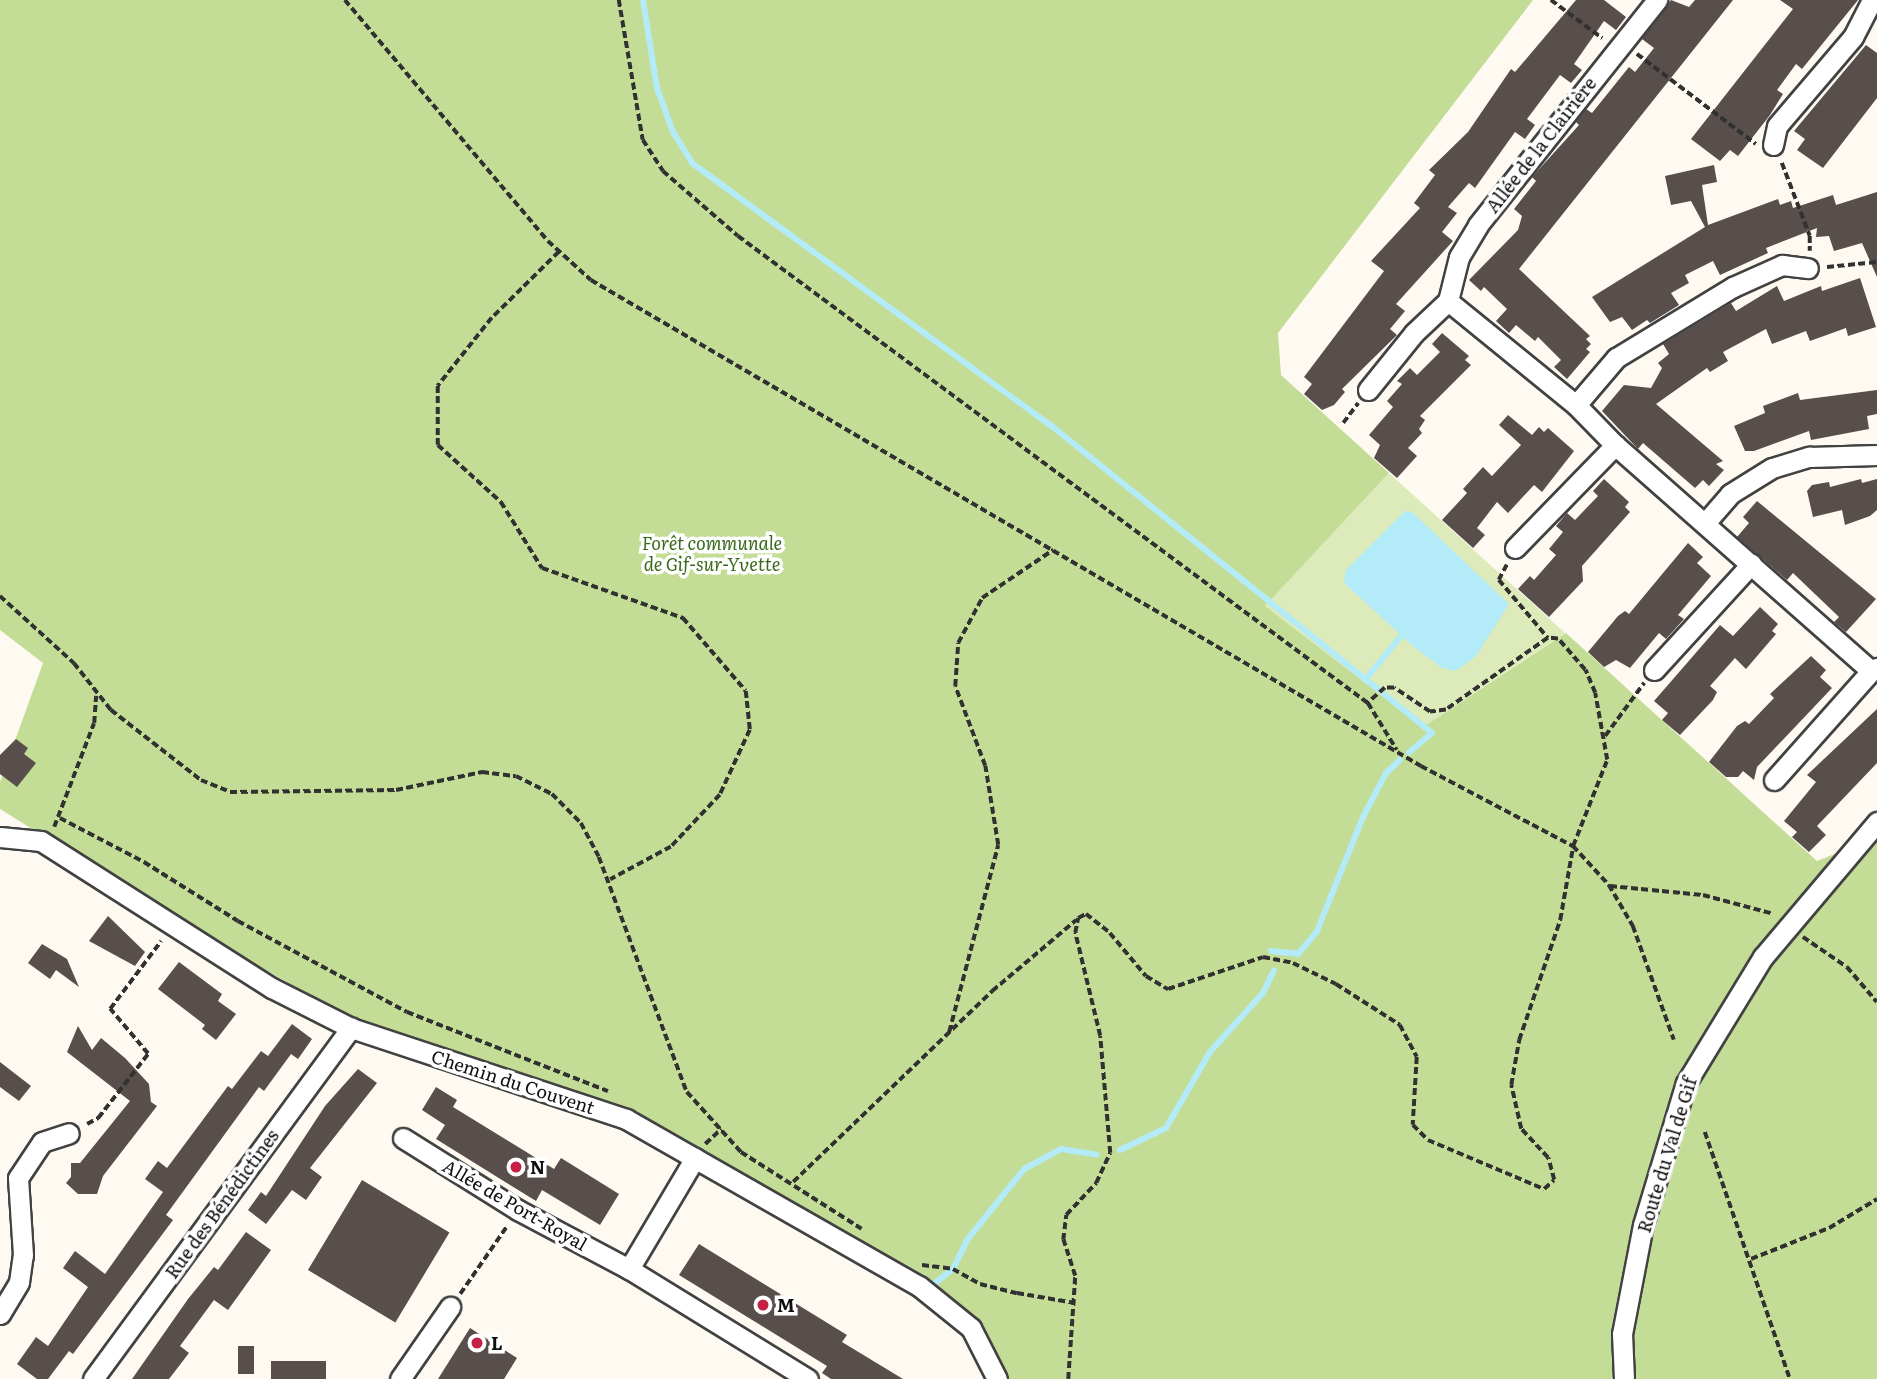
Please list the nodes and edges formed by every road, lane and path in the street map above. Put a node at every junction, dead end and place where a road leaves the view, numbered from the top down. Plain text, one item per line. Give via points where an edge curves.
1 (345, 0) edge
2 (619, 0) edge
3 (1550, 0) edge
4 (1657, 0) edge
5 (1872, 0) edge
6 (1620, 46) junction
7 (1773, 145) junction
8 (559, 252) junction
9 (1877, 263) edge
10 (1808, 268) junction
11 (1448, 301) junction
12 (1368, 390) dead end
13 (1576, 405) junction
14 (1615, 445) junction
15 (1877, 455) edge
16 (1706, 522) junction
17 (1516, 548) joint
18 (1053, 550) junction
19 (1751, 564) junction
20 (0, 596) edge
21 (1548, 638) junction
22 (1874, 669) edge
23 (1654, 670) joint
24 (96, 695) junction
25 (1368, 704) junction
26 (1605, 737) junction
27 (1397, 751) junction
28 (1774, 780) dead end
29 (60, 818) junction
30 (1877, 822) edge
31 (0, 837) edge
32 (41, 841) junction
33 (1573, 846) junction
34 (610, 880) junction
35 (1609, 885) junction
36 (1783, 917) dead end
37 (1078, 918) junction
38 (173, 926) junction
39 (1800, 935) dead end
40 (1877, 1002) edge
41 (351, 1028) junction
42 (948, 1032) junction
43 (1674, 1040) dead end
44 (612, 1093) dead end
45 (1704, 1132) dead end
46 (69, 1133) joint
47 (403, 1138) dead end
48 (695, 1158) junction
49 (793, 1182) junction
50 (1877, 1199) edge
51 (518, 1210) junction
52 (874, 1237) dead end
53 (1751, 1259) junction
54 (920, 1265) dead end
55 (629, 1269) junction
56 (1075, 1303) junction
57 (450, 1307) joint
58 (0, 1314) edge
59 (994, 1377) edge
60 (93, 1379) edge
61 (400, 1379) edge
62 (808, 1379) edge
63 (1068, 1379) edge
64 (1624, 1379) edge
65 (1790, 1379) edge

1 - 8 path
2 - 25 path via 643,139 663,171 738,236
3 - 6 path via 1607,42
4 - 6 street, Allée de la Clairière
5 - 7 street via 1853,37 1777,125
6 - 7 path via 1632,50 1752,143
6 - 11 street, Allée de la Clairière via 1478,225 1459,257
7 - 10 path via 1810,236
8 - 18 path via 591,280
8 - 34 path via 492,317 438,386 438,445 501,502 542,568 683,618 746,691 750,730 720,795 671,847
9 - 10 path
10 - 13 street via 1782,265 1733,287 1616,358
11 - 12 street via 1414,333
11 - 13 street
13 - 14 street
14 - 16 street
14 - 17 street
15 - 16 street via 1809,457 1772,468 1730,494
16 - 19 street
17 - 21 path via 1499,580
18 - 27 path
18 - 42 path via 982,598 958,643 955,686 985,766 998,845
19 - 22 street
19 - 23 street
20 - 24 path via 74,663
21 - 25 path via 1446,710 1430,712 1394,688 1385,688
21 - 26 path via 1559,639 1585,670
22 - 28 street
23 - 26 path
24 - 29 path via 94,723 62,797
24 - 34 path via 201,780 230,792 396,790 482,772 516,776 552,794 581,823
25 - 27 path
26 - 33 path via 1607,760
27 - 33 path
29 - 32 path
29 - 44 path via 144,862 238,922 407,1012
30 - 64 street, Route du Val de Gif via 1763,957 1686,1083 1643,1225 1622,1334
31 - 32 street, Chemin du Couvent
32 - 38 street, Chemin du Couvent
33 - 35 path
33 - 37 path via 1560,920 1519,1040 1511,1085 1521,1129 1548,1158 1554,1180 1544,1189 1468,1161 1428,1140 1413,1125 1417,1057 1401,1025 1336,984 1293,963 1264,957 1168,989 1146,976 1111,933 1086,914
34 - 49 path via 620,919 682,1081 741,1152
35 - 36 path via 1703,895
35 - 43 path via 1633,926
37 - 42 path
37 - 56 path via 1075,933 1100,1035 1110,1153 1096,1183 1066,1215 1063,1240 1075,1276
38 - 41 street, Chemin du Couvent via 272,988
38 - 46 path via 110,1009 148,1054 99,1118
39 - 40 path via 1847,967
41 - 48 street, Chemin du Couvent via 626,1119
41 - 60 street, Rue des Bénédictines
42 - 49 path
45 - 53 path
46 - 58 street via 42,1142 18,1178 23,1255 19,1282
47 - 51 street, Allée de Port-Royal
48 - 55 street
48 - 59 street, Chemin du Couvent via 919,1286 971,1328
49 - 52 path
50 - 53 path via 1829,1228
51 - 55 street, Allée de Port-Royal
51 - 57 path
53 - 65 path
54 - 56 path via 953,1269 981,1284 1017,1293
55 - 62 street, Allée de Port-Royal
56 - 63 path
57 - 61 street

